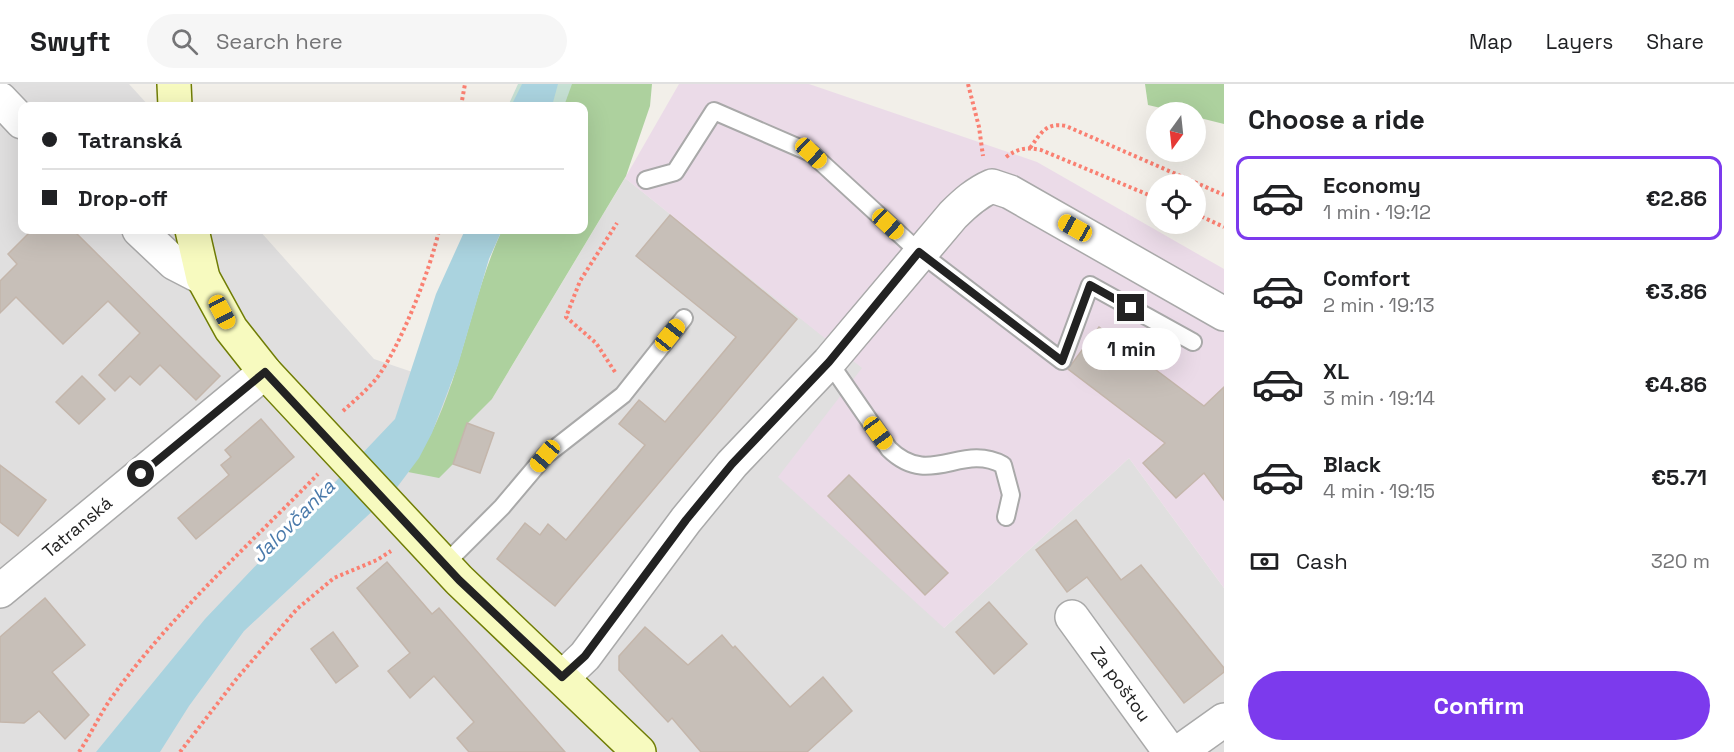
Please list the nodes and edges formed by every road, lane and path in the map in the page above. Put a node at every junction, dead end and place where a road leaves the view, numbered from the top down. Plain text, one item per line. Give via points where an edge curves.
1 (174, 84) edge
2 (465, 84) edge
3 (968, 84) edge
4 (0, 99) edge
5 (176, 102) edge
6 (462, 102) edge
7 (18, 118) edge
8 (1030, 147) junction
9 (646, 180) dead end
10 (987, 188) junction
11 (1146, 194) edge
12 (1224, 195) edge
13 (1206, 219) edge
14 (617, 223) dead end
15 (1224, 227) edge
16 (144, 234) edge
17 (193, 234) edge
18 (438, 234) edge
19 (919, 252) junction
20 (203, 278) junction
21 (1224, 314) edge
22 (684, 318) dead end
23 (1193, 342) dead end
24 (829, 362) junction
25 (265, 372) junction
26 (630, 387) junction
27 (328, 451) junction
28 (1006, 517) dead end
29 (402, 535) junction
30 (444, 565) junction
31 (0, 591) edge
32 (1072, 617) dead end
33 (562, 677) junction
34 (1224, 720) edge
35 (79, 752) edge
36 (180, 752) edge
37 (639, 752) edge
38 (1170, 752) edge
39 (1179, 752) edge

1 - 5 main road
2 - 6 path
3 - 10 path via 979,127
4 - 7 street
8 - 10 path via 1015,150 999,163
8 - 11 path
8 - 12 path via 1045,127 1066,126
9 - 19 lane via 675,172 714,111 811,153
10 - 19 street via 970,199
10 - 21 street via 1010,192
13 - 15 path
14 - 26 path via 580,281 566,317 596,343 612,369
16 - 20 street via 174,262
17 - 20 main road
18 - 27 path via 427,270 389,359
19 - 23 lane via 1062,361 1090,285
19 - 24 street
20 - 25 main road via 231,329
22 - 26 lane
24 - 28 lane via 900,460 914,466 983,459 1003,465 1011,495
24 - 33 street via 732,464 585,656
25 - 27 main road
25 - 31 street, Tatranská
26 - 30 lane via 545,456 502,507
27 - 29 main road
27 - 35 path via 162,635 112,698
29 - 30 main road
29 - 36 path via 377,560 334,578 297,609
30 - 33 main road
32 - 38 street, Za poštou
33 - 37 main road
34 - 39 street

